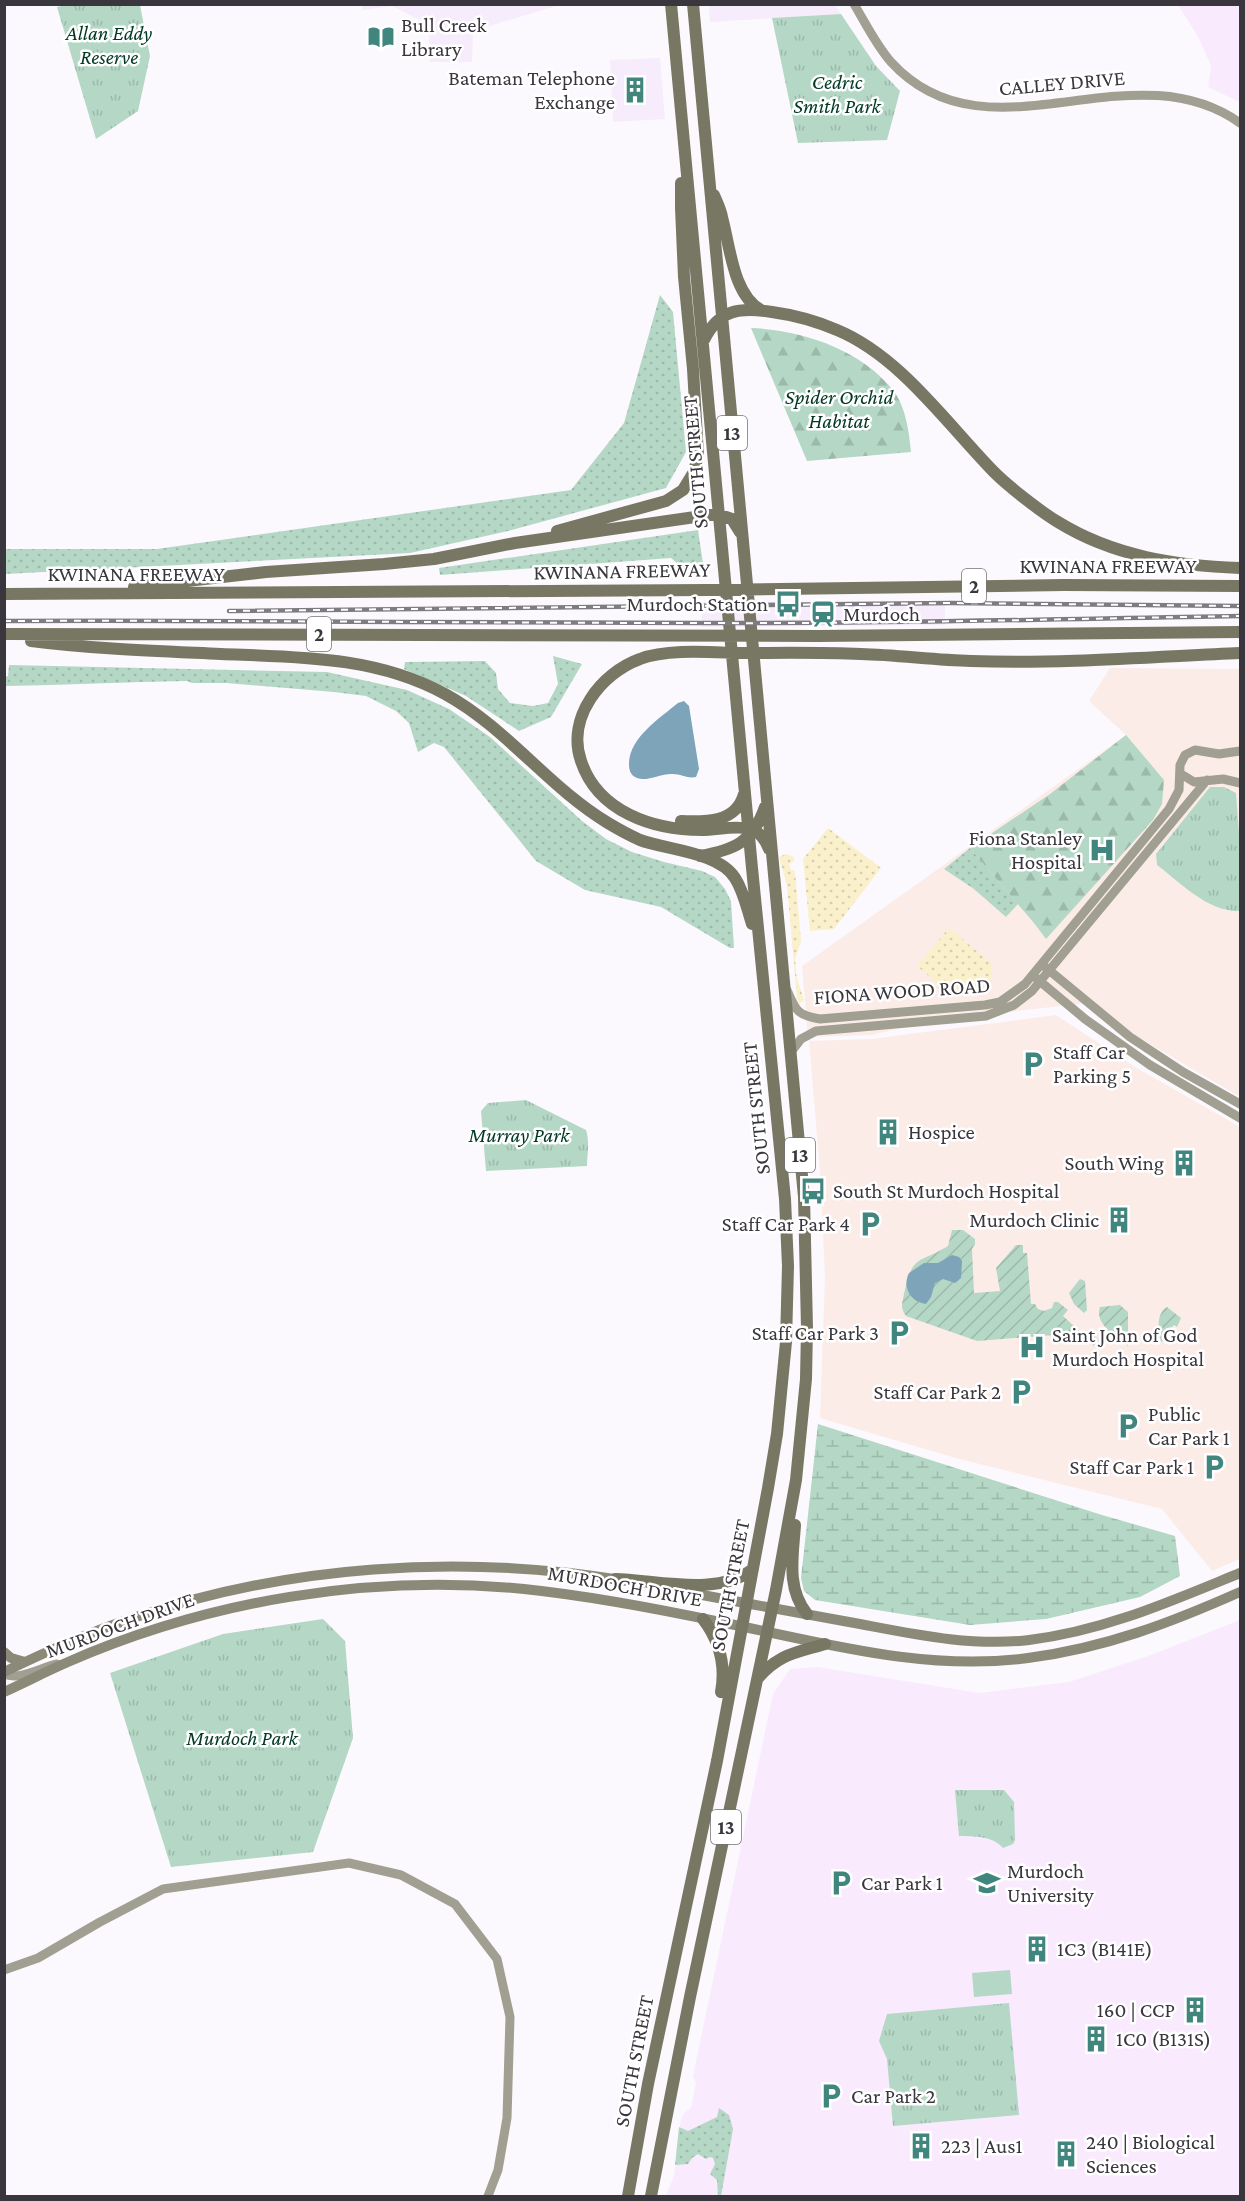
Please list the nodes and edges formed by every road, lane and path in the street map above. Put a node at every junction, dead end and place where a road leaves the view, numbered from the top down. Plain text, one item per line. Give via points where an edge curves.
1 (672, 4) edge
2 (693, 4) edge
3 (855, 4) edge
4 (699, 72) junction
5 (678, 76) junction
6 (1240, 123) edge
7 (683, 137) junction
8 (709, 183) junction
9 (761, 310) junction
10 (722, 317) junction
11 (704, 340) junction
12 (720, 515) junction
13 (741, 533) junction
14 (515, 543) junction
15 (1240, 568) edge
16 (1240, 586) edge
17 (4, 594) edge
18 (71, 594) junction
19 (1240, 632) edge
20 (4, 636) edge
21 (1240, 653) edge
22 (1240, 751) edge
23 (1181, 774) junction
24 (1207, 780) junction
25 (1240, 783) edge
26 (745, 790) junction
27 (766, 804) junction
28 (622, 811) junction
29 (750, 832) junction
30 (699, 856) junction
31 (771, 856) junction
32 (760, 954) junction
33 (1041, 964) junction
34 (1049, 970) junction
35 (1036, 978) junction
36 (783, 983) junction
37 (791, 1052) junction
38 (1240, 1104) edge
39 (1240, 1118) edge
40 (801, 1443) junction
41 (753, 1569) junction
42 (1240, 1573) edge
43 (615, 1579) junction
44 (1240, 1592) edge
45 (746, 1603) junction
46 (772, 1607) junction
47 (807, 1614) junction
48 (703, 1619) junction
49 (741, 1626) junction
50 (767, 1633) junction
51 (825, 1644) junction
52 (4, 1652) edge
53 (69, 1661) junction
54 (25, 1662) junction
55 (4, 1673) edge
56 (757, 1679) junction
57 (4, 1692) edge
58 (717, 1761) junction
59 (4, 1970) edge
60 (488, 2196) edge
61 (628, 2196) edge
62 (651, 2196) edge

1 - 5 highway, SOUTH STREET / 13
2 - 4 highway, SOUTH STREET / 13
3 - 6 street, CALLEY DRIVE via 892,63 921,87 956,102 1009,108 1153,94 1191,100
4 - 5 highway via 690,81
4 - 8 highway, SOUTH STREET / 13
5 - 7 highway, SOUTH STREET / 13
7 - 11 highway, SOUTH STREET / 13
7 - 14 highway via 681,208 698,454 694,472 683,490 666,501
8 - 9 highway via 741,286 752,305
8 - 10 highway, SOUTH STREET / 13
9 - 10 highway via 741,310
9 - 15 highway via 839,330 881,356 927,398 996,474 1078,533 1130,554 1173,563
10 - 11 highway
10 - 13 highway, SOUTH STREET / 13
11 - 12 highway, SOUTH STREET / 13
12 - 13 highway via 732,519
12 - 14 highway
12 - 26 highway, SOUTH STREET / 13
13 - 27 highway, SOUTH STREET / 13
14 - 18 highway via 434,559 266,572
16 - 18 highway, KWINANA FREEWAY / 2
17 - 18 highway, KWINANA FREEWAY / 2
19 - 20 highway, 2
20 - 30 highway via 101,648 330,659 401,674 445,694 486,721 561,789 609,824 640,839
21 - 28 highway via 1016,662 861,654 653,655 627,664 607,678 592,696 580,727 578,749 588,776 602,796
22 - 23 street, FIONA WOOD ROAD via 1191,751 1181,760
23 - 24 street via 1194,782
23 - 33 street, FIONA WOOD ROAD via 1179,790 1169,809
24 - 25 street
24 - 34 street, FIONA WOOD ROAD
26 - 28 highway via 731,815 705,822
26 - 29 highway, SOUTH STREET / 13
27 - 29 highway via 760,822
27 - 31 highway, SOUTH STREET / 13
28 - 29 highway via 643,822 681,829
29 - 30 highway via 728,849
29 - 31 highway via 764,838
29 - 32 highway, SOUTH STREET / 13
30 - 32 highway via 718,862 735,878
31 - 36 highway, SOUTH STREET / 13
32 - 41 highway, SOUTH STREET / 13 via 785,1199 788,1266 777,1434
33 - 34 street
33 - 35 street, FIONA WOOD ROAD
34 - 35 street, FIONA WOOD ROAD
34 - 38 street via 1130,1037
35 - 36 street, FIONA WOOD ROAD via 1000,1002 820,1020 802,1016 795,1009
35 - 37 street, FIONA WOOD ROAD via 1028,995 986,1016 816,1031 801,1039
35 - 39 street via 1141,1058
36 - 37 highway, SOUTH STREET / 13
37 - 40 highway, SOUTH STREET / 13 via 806,1238
40 - 46 highway, SOUTH STREET / 13
40 - 47 highway via 791,1573 798,1601
41 - 43 highway via 745,1576 715,1584
41 - 45 highway, SOUTH STREET / 13
42 - 47 main road, MURDOCH DRIVE via 1150,1611 1029,1640 951,1640
43 - 45 main road, MURDOCH DRIVE
43 - 54 main road, MURDOCH DRIVE via 452,1568 371,1569 316,1575 178,1604 110,1626
44 - 51 main road, MURDOCH DRIVE via 1120,1640 1025,1659 927,1660
45 - 46 main road, MURDOCH DRIVE
45 - 49 highway, SOUTH STREET / 13
46 - 47 main road, MURDOCH DRIVE
46 - 50 highway, SOUTH STREET / 13
48 - 49 main road, MURDOCH DRIVE
48 - 53 main road, MURDOCH DRIVE via 524,1589 425,1585 361,1588 220,1611
48 - 58 highway via 717,1643 723,1666 716,1723
49 - 50 main road, MURDOCH DRIVE
49 - 58 highway, SOUTH STREET / 13
50 - 51 main road, MURDOCH DRIVE
50 - 56 highway, SOUTH STREET / 13
51 - 56 highway via 783,1656
52 - 54 main road
53 - 55 street via 23,1675
53 - 57 main road, MURDOCH DRIVE
54 - 55 main road, MURDOCH DRIVE
56 - 62 highway, SOUTH STREET / 13
58 - 61 highway, SOUTH STREET / 13
59 - 60 street via 38,1958 163,1889 349,1863 401,1875 455,1904 496,1959 510,2017 507,2118 498,2170

